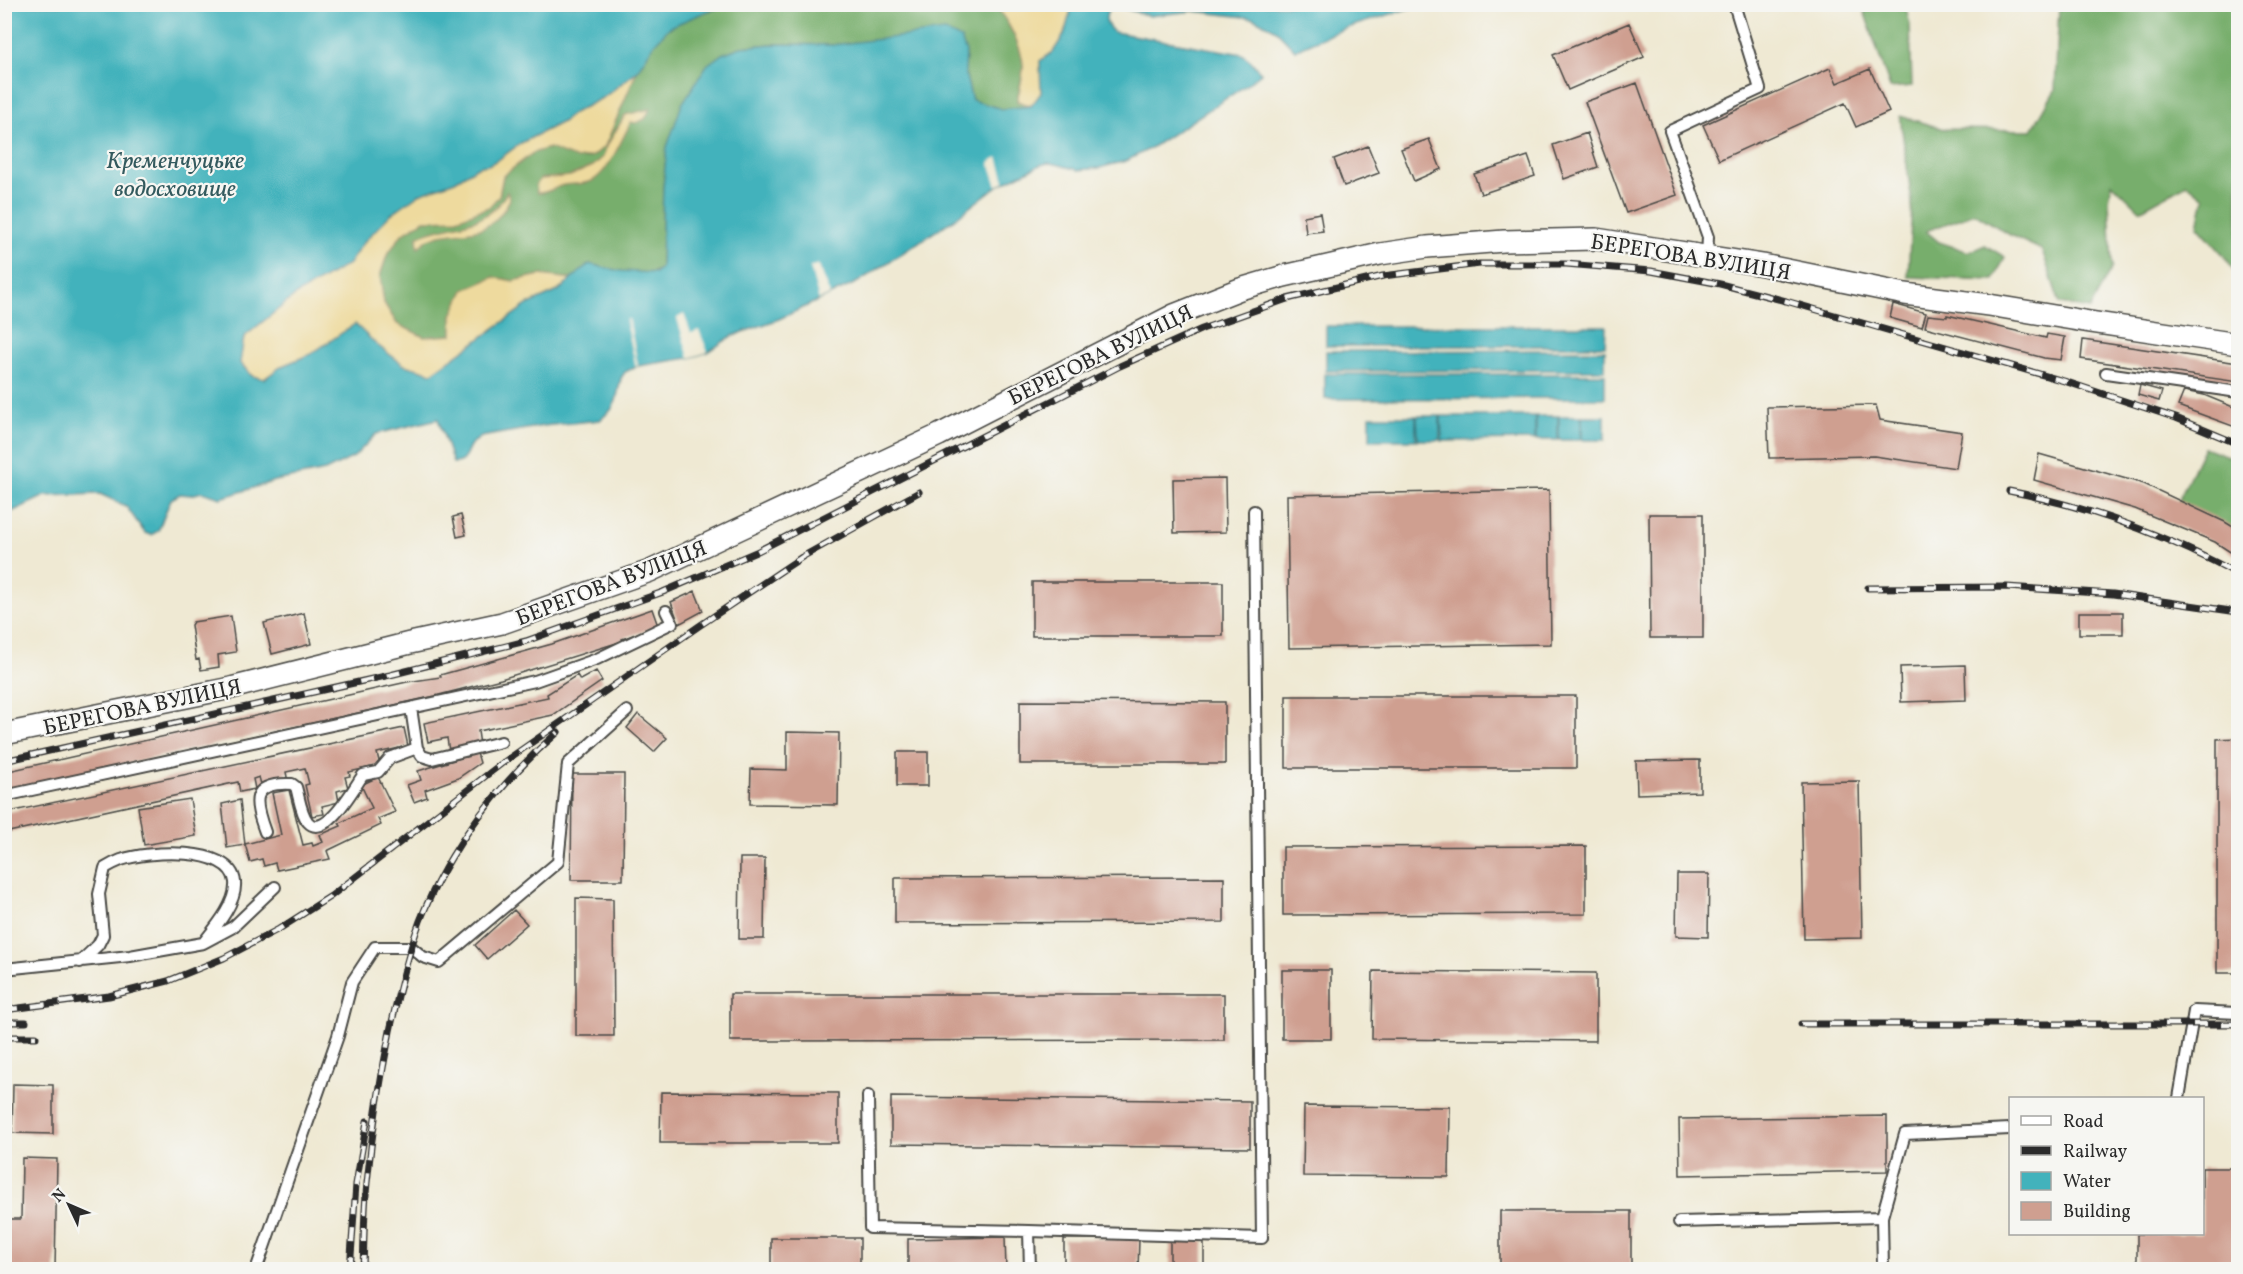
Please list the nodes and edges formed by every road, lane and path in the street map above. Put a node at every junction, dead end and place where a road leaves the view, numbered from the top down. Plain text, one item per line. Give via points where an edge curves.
1 (1734, 4) edge
2 (1707, 256) junction
3 (2238, 344) edge
4 (2106, 373) dead end
5 (2237, 393) edge
6 (1254, 511) dead end
7 (666, 611) dead end
8 (411, 708) junction
9 (627, 711) dead end
10 (4, 735) edge
11 (501, 742) dead end
12 (417, 748) junction
13 (4, 796) edge
14 (265, 832) dead end
15 (274, 887) dead end
16 (203, 943) junction
17 (80, 962) junction
18 (4, 969) edge
19 (2238, 1013) edge
20 (868, 1096) dead end
21 (2179, 1097) edge
22 (2009, 1129) edge
23 (1882, 1216) junction
24 (1679, 1222) dead end
25 (1029, 1231) junction
26 (256, 1269) edge
27 (1030, 1269) edge
28 (1883, 1269) edge

1 - 2 lane via 1760,89 1670,131 1708,237
2 - 3 street, БЕРЕГОВА ВУЛИЦЯ via 1905,294
2 - 10 street, БЕРЕГОВА ВУЛИЦЯ via 1596,239 1504,241 1380,254 1284,276 1174,315 939,435 650,572 502,624 231,688
4 - 5 lane
6 - 25 lane via 1262,1238
7 - 8 lane via 672,623 597,660 535,681
8 - 12 lane
8 - 13 lane
9 - 26 lane via 568,764 558,862 439,962 423,957 411,947 375,947 352,982 338,1036
11 - 12 lane via 432,759 422,756
12 - 14 lane via 390,758 378,772 363,776 333,818 319,826 307,821 292,784 262,790 256,805
15 - 16 lane via 232,927
16 - 17 lane
16 - 17 lane via 231,902 235,882 230,869 217,859 151,854 105,868 99,894 103,935
17 - 18 lane
19 - 21 lane via 2194,1011
20 - 25 lane via 870,1228
22 - 23 lane via 1905,1134
23 - 24 lane
23 - 28 lane
25 - 27 lane

